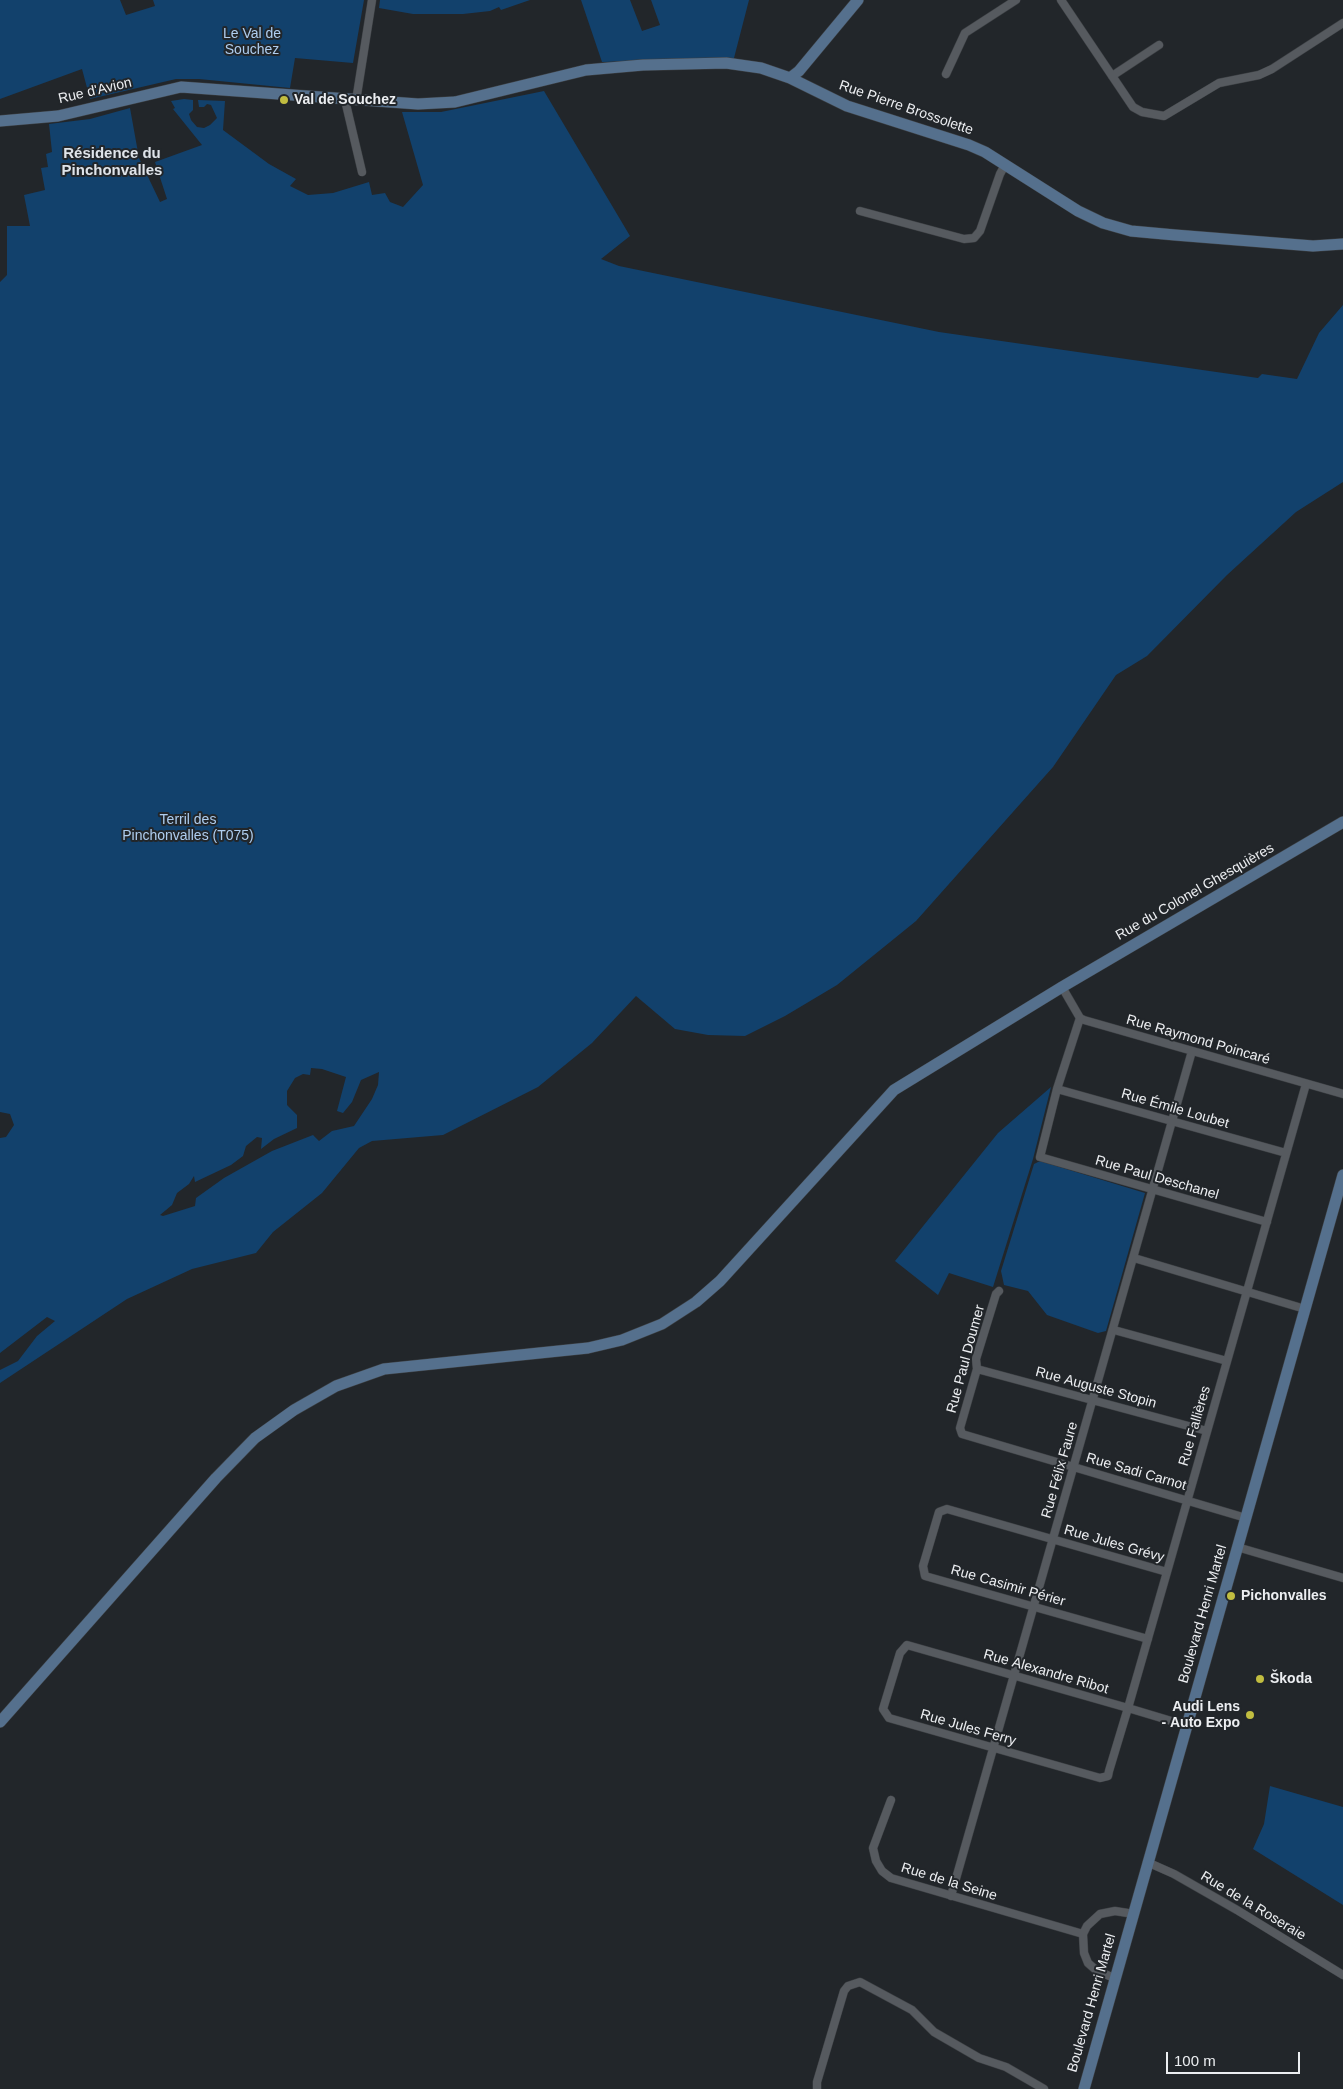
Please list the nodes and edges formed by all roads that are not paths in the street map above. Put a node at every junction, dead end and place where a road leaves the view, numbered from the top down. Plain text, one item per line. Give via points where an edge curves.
1 (372, 0) edge
2 (858, 0) edge
3 (1016, 0) edge
4 (1061, 0) edge
5 (1343, 23) edge
6 (1159, 45) dead end
7 (946, 74) dead end
8 (1112, 76) junction
9 (790, 78) junction
10 (350, 100) junction
11 (0, 121) edge
12 (1005, 165) junction
13 (362, 172) dead end
14 (860, 211) dead end
15 (1343, 244) edge
16 (1343, 822) edge
17 (1062, 988) junction
18 (1080, 1018) junction
19 (1192, 1051) junction
20 (1306, 1084) junction
21 (1057, 1089) junction
22 (1343, 1094) edge
23 (1174, 1121) junction
24 (1286, 1153) junction
25 (1343, 1176) edge
26 (1154, 1190) junction
27 (1267, 1222) junction
28 (1134, 1258) junction
29 (999, 1291) dead end
30 (1247, 1292) junction
31 (1305, 1309) junction
32 (1114, 1330) junction
33 (1227, 1361) junction
34 (977, 1369) junction
35 (1094, 1399) junction
36 (1207, 1432) junction
37 (962, 1434) joint
38 (1074, 1468) junction
39 (1187, 1500) junction
40 (939, 1512) joint
41 (1246, 1518) junction
42 (1053, 1540) junction
43 (1237, 1547) junction
44 (1167, 1572) junction
45 (1343, 1578) edge
46 (1035, 1607) junction
47 (1148, 1639) junction
48 (900, 1653) joint
49 (1014, 1676) junction
50 (1128, 1708) junction
51 (0, 1722) edge
52 (1188, 1726) junction
53 (995, 1748) junction
54 (1108, 1776) joint
55 (891, 1800) dead end
56 (1147, 1862) junction
57 (951, 1896) junction
58 (1134, 1914) junction
59 (1083, 1934) junction
60 (1343, 1975) edge
61 (1116, 1978) junction
62 (817, 2089) edge
63 (1044, 2089) edge
64 (1084, 2089) edge

1 - 10 street
2 - 9 street
3 - 7 street via 965,33
4 - 8 street
5 - 8 street via 1272,69 1219,83 1164,116 1133,107
6 - 8 street
9 - 10 street, Rue Pierre Brossolette via 760,68 726,64 643,64 586,70 455,102 418,104
9 - 12 street, Rue Pierre Brossolette via 847,106 969,145
10 - 11 street, Rue d'Avion via 195,87 170,89 58,116
10 - 13 street
12 - 14 street via 980,231 974,238 964,239
12 - 15 street, Rue Pierre Brossolette via 1078,211 1103,223 1131,230 1313,246
16 - 17 street, Rue du Colonel Ghesquières
17 - 18 street
17 - 51 street, Rue du Colonel Ghesquières via 894,1090 720,1281 696,1302 662,1324 622,1340 588,1348 384,1369 336,1386 280,1420 255,1438 216,1478
18 - 19 street, Rue Raymond Poincaré
18 - 21 street
19 - 20 street, Rue Raymond Poincaré
19 - 23 street, Rue Félix Faure
20 - 22 street, Rue Raymond Poincaré
20 - 24 street, Rue Fallières
21 - 23 street, Rue Émile Loubet
21 - 26 street, Rue Paul Deschanel via 1040,1157
23 - 24 street, Rue Émile Loubet
23 - 26 street, Rue Félix Faure
24 - 27 street, Rue Fallières
25 - 31 street, Boulevard Henri Martel
26 - 27 street, Rue Paul Deschanel
26 - 28 street, Rue Félix Faure
27 - 30 street, Rue Fallières
28 - 30 street
28 - 32 street, Rue Félix Faure
29 - 34 street, Rue Paul Doumer via 976,1359
30 - 31 street
30 - 33 street, Rue Fallières
31 - 41 street, Boulevard Henri Martel
32 - 33 street
32 - 35 street, Rue Félix Faure
33 - 36 street, Rue Fallières
34 - 35 street, Rue Auguste Stopin
34 - 37 street, Rue Paul Doumer via 960,1428
35 - 36 street, Rue Auguste Stopin
35 - 38 street, Rue Félix Faure
36 - 39 street, Rue Fallières
37 - 38 street, Rue Sadi Carnot
38 - 39 street, Rue Sadi Carnot
38 - 42 street, Rue Félix Faure
39 - 41 street, Rue Sadi Carnot
39 - 44 street, Rue Fallières
40 - 42 street, Rue Jules Grévy via 947,1509
40 - 46 street, Rue Casimir Périer via 923,1566 925,1576
41 - 43 street, Boulevard Henri Martel
42 - 44 street, Rue Jules Grévy
42 - 46 street, Rue Félix Faure
43 - 45 street
43 - 52 street, Boulevard Henri Martel
44 - 47 street, Rue Fallières
46 - 47 street, Rue Casimir Périer
46 - 49 street, Rue Félix Faure
47 - 50 street, Rue Fallières
48 - 49 street, Rue Alexandre Ribot via 907,1645
48 - 53 street, Rue Jules Ferry via 883,1709 885,1715
49 - 50 street, Rue Alexandre Ribot
49 - 53 street, Rue Félix Faure
50 - 52 street, Rue Alexandre Ribot
50 - 54 street, Rue Fallières
52 - 56 street, Boulevard Henri Martel
53 - 54 street, Rue Jules Ferry via 1100,1778
53 - 57 street, Rue Félix Faure
55 - 57 street, Rue de la Seine via 874,1848 876,1861 892,1878
56 - 58 street, Boulevard Henri Martel
56 - 60 street, Rue de la Roseraie via 1237,1910
57 - 59 street, Rue de la Seine
58 - 59 street via 1114,1911 1100,1914 1086,1926
58 - 61 street, Boulevard Henri Martel
59 - 61 street via 1088,1963
61 - 64 street, Boulevard Henri Martel
62 - 63 street via 816,2082 844,1991 860,1982 912,2010 934,2032

